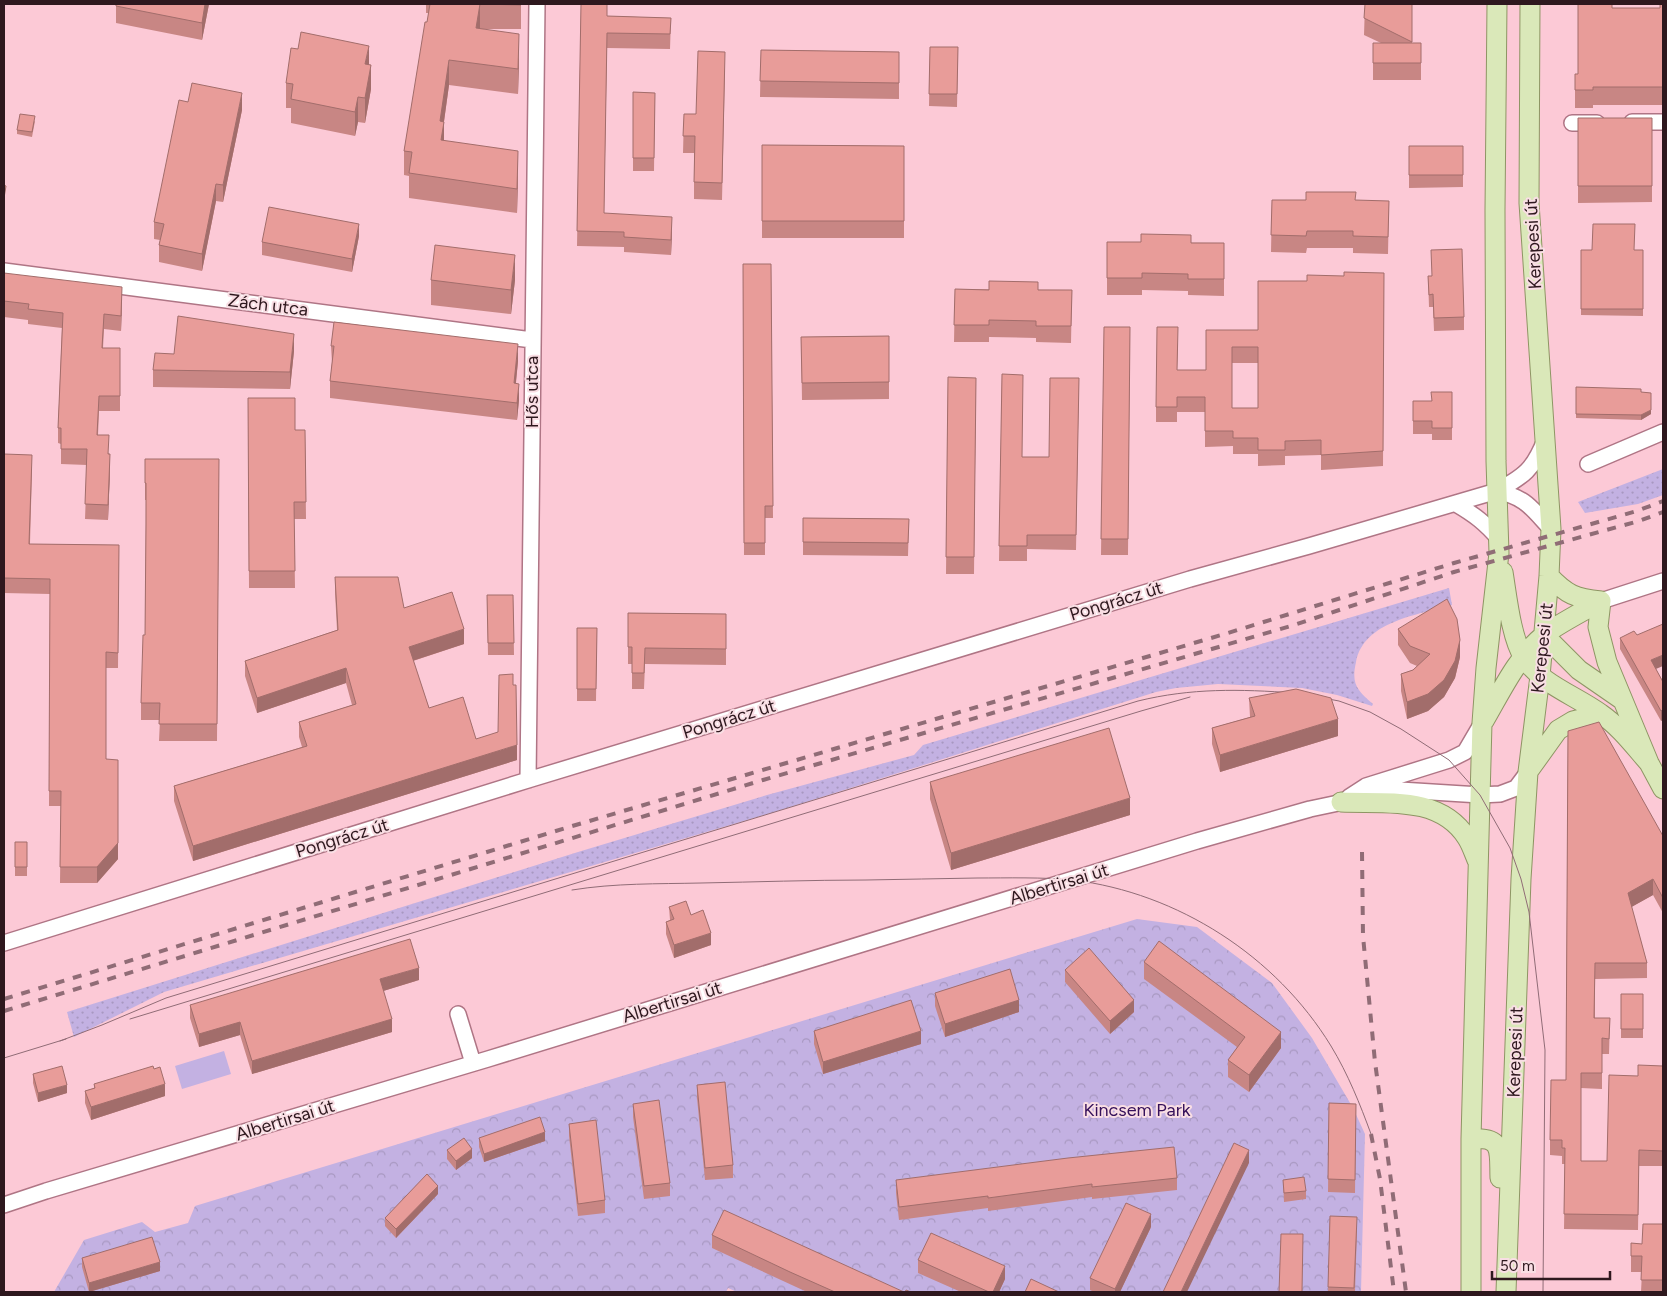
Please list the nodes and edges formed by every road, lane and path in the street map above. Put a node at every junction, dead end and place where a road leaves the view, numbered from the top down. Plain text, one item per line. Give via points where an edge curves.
1 (537, 4) edge
2 (1497, 4) edge
3 (1530, 4) edge
4 (1663, 122) edge
5 (1572, 123) dead end
6 (4, 270) edge
7 (532, 340) junction
8 (1663, 432) edge
9 (1546, 439) junction
10 (1588, 464) dead end
11 (1497, 492) junction
12 (1456, 504) junction
13 (1551, 529) junction
14 (1499, 546) junction
15 (1549, 576) junction
16 (1663, 581) edge
17 (1601, 601) junction
18 (1544, 635) junction
19 (1524, 657) junction
20 (1540, 676) junction
21 (1621, 699) junction
22 (1601, 714) junction
23 (1482, 724) junction
24 (1533, 730) junction
25 (1649, 764) junction
26 (1528, 772) junction
27 (528, 780) junction
28 (1516, 788) junction
29 (1663, 789) edge
30 (1480, 795) junction
31 (1341, 802) junction
32 (1478, 864) junction
33 (4, 942) edge
34 (458, 1014) dead end
35 (473, 1063) junction
36 (1471, 1139) junction
37 (4, 1205) edge
38 (1471, 1241) junction
39 (1506, 1287) edge
40 (1471, 1292) edge
41 (1479, 1292) edge

1 - 7 street, Hős utca
2 - 11 main road, Kerepesi út
3 - 9 main road, Kerepesi út via 1529,203
4 - 5 street
6 - 7 street, Zách utca
7 - 27 street, Hős utca
8 - 10 street
9 - 11 street, Pongrácz út via 1532,467
9 - 13 main road, Kerepesi út
11 - 12 street, Pongrácz út
11 - 13 street via 1515,495 1526,502
11 - 14 main road, Kerepesi út
12 - 14 street via 1488,526
12 - 27 street, Pongrácz út via 1190,579
13 - 15 main road, Kerepesi út
14 - 19 main road via 1516,639
14 - 23 main road, Kerepesi út
15 - 17 main road via 1574,597
15 - 18 main road, Kerepesi út
16 - 17 street
17 - 18 main road
17 - 21 main road via 1600,640
18 - 19 main road
18 - 20 main road, Kerepesi út
18 - 21 main road via 1579,670
19 - 20 main road
19 - 23 main road
20 - 22 main road
20 - 24 main road, Kerepesi út
21 - 25 main road
22 - 25 main road via 1621,731
22 - 26 main road via 1573,721 1558,730
23 - 30 main road, Kerepesi út
23 - 31 street, Albertirsai út via 1465,752 1366,786
24 - 26 main road, Kerepesi út
24 - 28 street
25 - 29 main road
26 - 28 street
26 - 39 main road, Kerepesi út
27 - 33 street, Pongrácz út
28 - 30 street, Albertirsai út via 1500,794
30 - 31 street, Albertirsai út via 1400,790
30 - 32 main road, Kerepesi út
31 - 32 main road via 1398,802 1426,807 1452,821 1467,838
31 - 35 street, Albertirsai út via 1197,841
32 - 36 main road, Kerepesi út
34 - 35 street
35 - 37 street, Albertirsai út
36 - 38 main road, Kerepesi út
36 - 39 main road via 1491,1139 1497,1146
38 - 40 main road, Kerepesi út
38 - 41 main road

